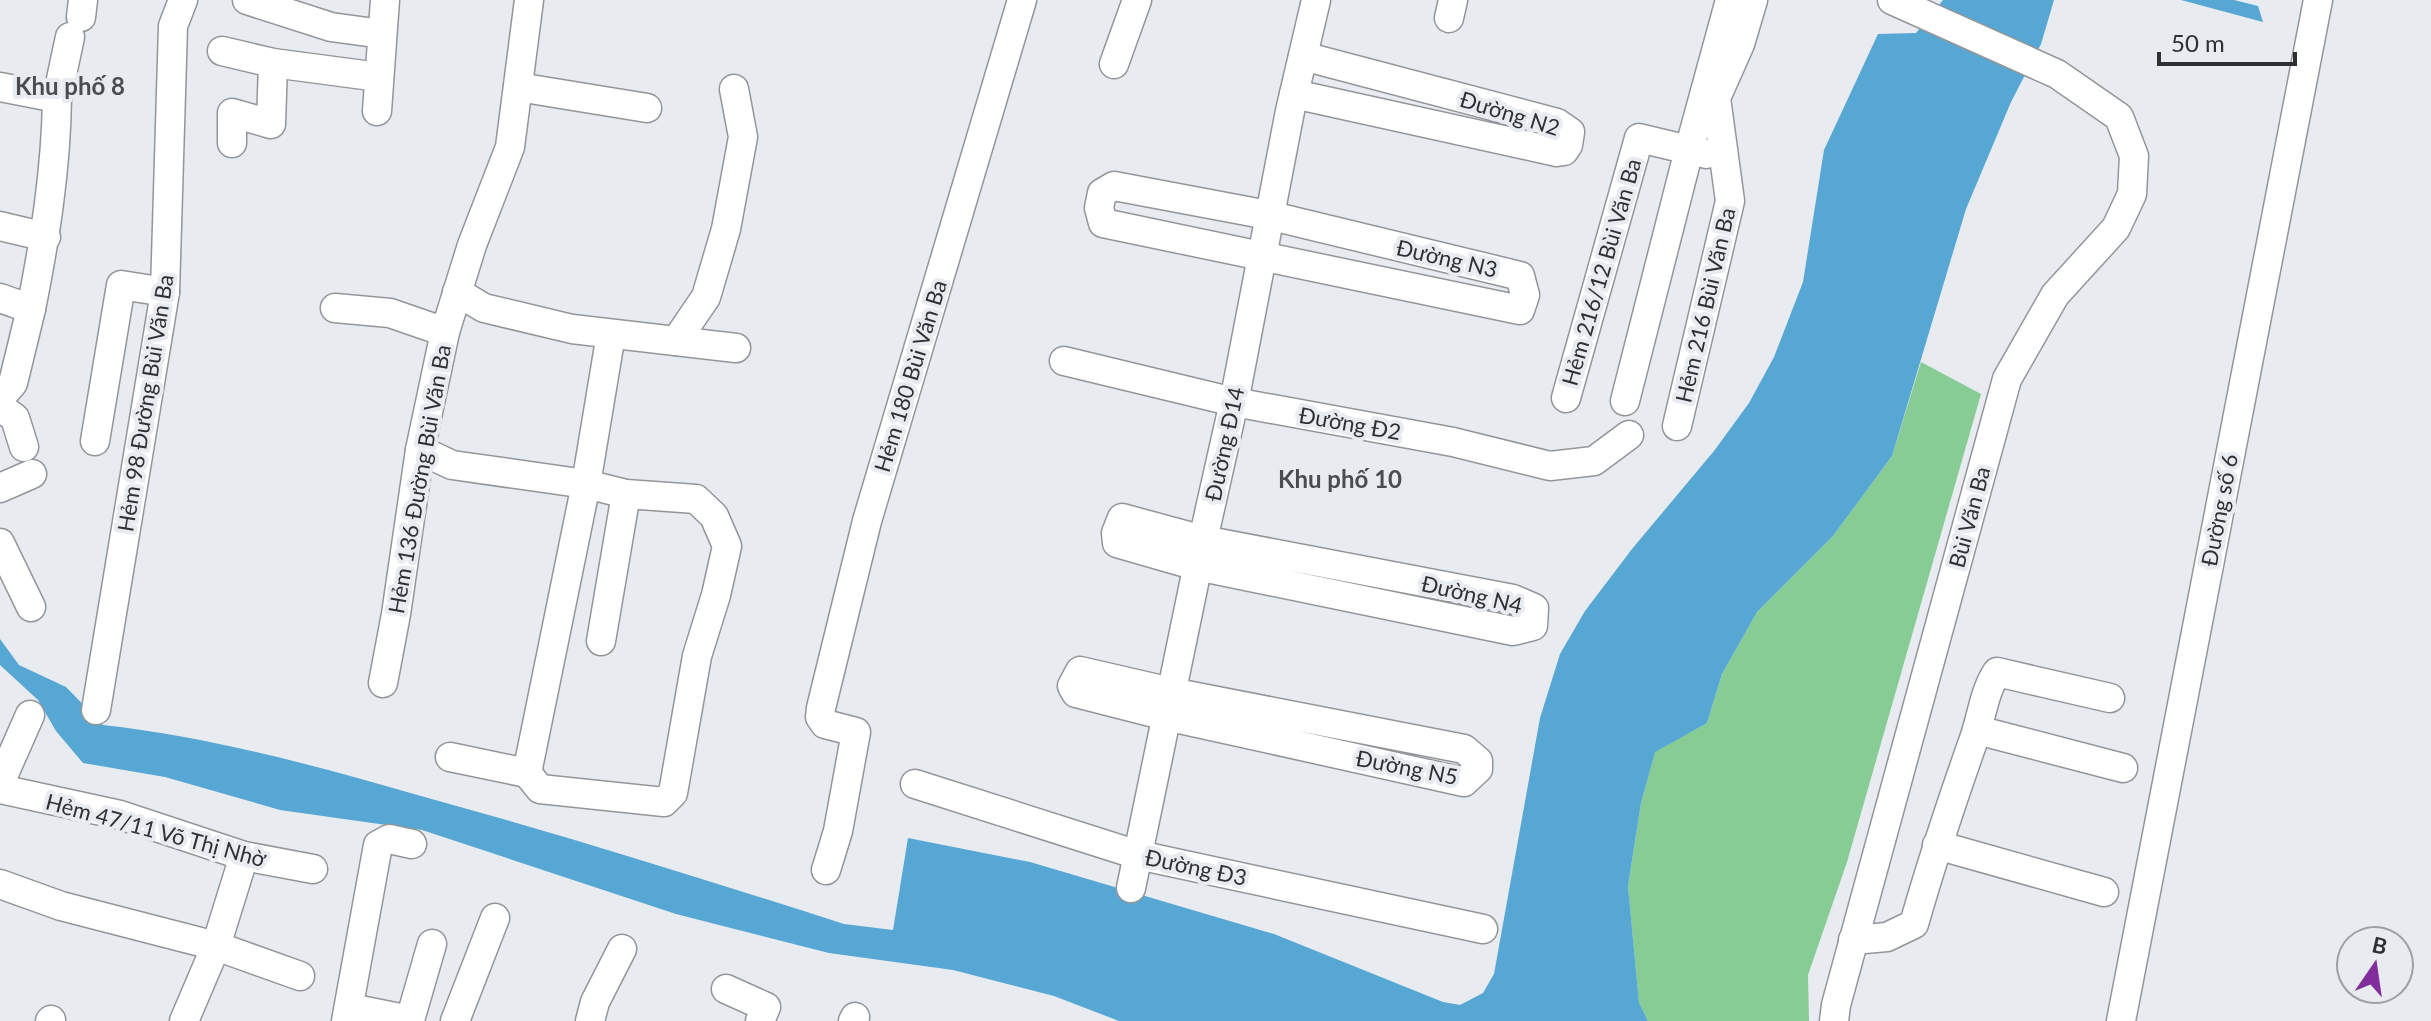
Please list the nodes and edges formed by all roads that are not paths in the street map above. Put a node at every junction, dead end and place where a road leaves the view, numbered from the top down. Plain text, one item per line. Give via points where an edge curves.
1 (183, 0) edge
2 (247, 0) edge
3 (385, 0) edge
4 (529, 0) edge
5 (1022, 0) edge
6 (1137, 0) edge
7 (1316, 0) edge
8 (1730, 0) edge
9 (1753, 0) edge
10 (1892, 0) edge
11 (2318, 0) edge
12 (78, 18) edge
13 (382, 34) junction
14 (222, 51) dead end
15 (1303, 56) junction
16 (273, 63) junction
17 (1114, 64) dead end
18 (379, 77) junction
19 (0, 87) edge
20 (518, 87) junction
21 (734, 89) dead end
22 (1294, 94) junction
23 (57, 98) junction
24 (647, 108) dead end
25 (377, 111) dead end
26 (232, 143) dead end
27 (1689, 150) junction
28 (1724, 158) junction
29 (1268, 215) junction
30 (0, 226) edge
31 (46, 237) junction
32 (1261, 257) junction
33 (165, 292) junction
34 (457, 292) junction
35 (0, 298) edge
36 (335, 308) dead end
37 (31, 309) junction
38 (445, 332) junction
39 (611, 334) junction
40 (676, 341) junction
41 (736, 348) dead end
42 (1064, 361) dead end
43 (0, 398) edge
44 (1566, 398) dead end
45 (1625, 401) dead end
46 (1234, 402) junction
47 (0, 407) edge
48 (1677, 426) dead end
49 (1629, 435) dead end
50 (95, 441) dead end
51 (420, 450) junction
52 (586, 484) junction
53 (0, 488) edge
54 (626, 494) junction
55 (0, 543) edge
56 (1200, 553) junction
57 (31, 607) dead end
58 (601, 641) dead end
59 (383, 683) dead end
60 (2110, 698) dead end
61 (1169, 704) junction
62 (96, 710) dead end
63 (30, 715) dead end
64 (1977, 730) junction
65 (450, 757) dead end
66 (2123, 768) dead end
67 (527, 773) junction
68 (0, 783) edge
69 (915, 784) dead end
70 (0, 789) edge
71 (412, 844) dead end
72 (1937, 845) junction
73 (1138, 855) junction
74 (244, 856) junction
75 (313, 869) dead end
76 (826, 870) dead end
77 (0, 884) edge
78 (1131, 888) dead end
79 (2104, 892) dead end
80 (495, 918) dead end
81 (1483, 929) dead end
82 (1853, 940) junction
83 (432, 944) dead end
84 (216, 946) junction
85 (622, 949) dead end
86 (300, 976) dead end
87 (726, 989) dead end
88 (348, 1014) edge
89 (184, 1021) edge
90 (455, 1021) edge
91 (590, 1021) edge
92 (760, 1021) edge
93 (1834, 1021) edge
94 (2121, 1021) edge

1 - 33 street, Hẻm 98 Đường Bùi Văn Ba via 173,26
2 - 13 street via 331,27
3 - 13 street
4 - 20 street, Hẻm 136 Đường Bùi Văn Ba
5 - 76 street, Hẻm 180 Bùi Văn Ba via 867,521 821,708 825,724 856,735
6 - 17 street
7 - 15 street, Đường Đ14
8 - 27 street
9 - 28 street, Hẻm 216 Bùi Văn Ba via 1716,98
10 - 82 street, Bùi Văn Ba via 2057,74 2119,117 2134,156 2132,194 2116,228 2055,295 2007,379
11 - 94 street, Đường số 6
12 - 23 street
13 - 18 street
14 - 16 street
15 - 22 street, Đường Đ14
15 - 22 street, Đường N2 via 1557,123 1570,132 1568,145 1557,152
16 - 18 street
16 - 26 street via 271,124 232,113
18 - 25 street
19 - 23 street
20 - 24 street
20 - 34 street, Hẻm 136 Đường Bùi Văn Ba via 510,147
21 - 40 street via 743,137 726,229 706,297
22 - 29 street, Đường Đ14
23 - 31 street
27 - 28 street, Hẻm 216/12 Bùi Văn Ba
27 - 44 street, Hẻm 216/12 Bùi Văn Ba via 1639,138
27 - 45 street
28 - 48 street, Hẻm 216 Bùi Văn Ba via 1730,201
29 - 32 street, Đường Đ14
29 - 32 street via 1114,186 1102,193 1099,208 1103,223
29 - 32 street, Đường N3 via 1520,276 1525,295 1520,310
30 - 31 street
31 - 37 street
32 - 46 street, Đường Đ14
33 - 50 street via 121,285
33 - 62 street, Hẻm 98 Đường Bùi Văn Ba
34 - 38 street, Hẻm 136 Đường Bùi Văn Ba
34 - 39 street via 484,308
35 - 37 street
36 - 38 street via 390,313
37 - 43 street via 13,383
38 - 51 street, Hẻm 136 Đường Bùi Văn Ba
39 - 40 street
39 - 52 street
40 - 41 street
42 - 46 street, Đường Đ2
46 - 49 street, Đường Đ2 via 1453,442 1550,466 1594,461
46 - 56 street, Đường Đ14
47 - 53 street via 15,418 28,460
51 - 52 street via 452,465
51 - 59 street, Hẻm 136 Đường Bùi Văn Ba
52 - 54 street
52 - 67 street
54 - 58 street
54 - 67 street via 696,499 714,516 727,546 697,656 673,793 664,802 540,789
55 - 57 street
56 - 56 street, Đường N4 via 1513,631 1533,626 1534,608 1513,599
56 - 61 street, Đường Đ14
60 - 64 street via 1997,672
61 - 61 street, Đường N5 via 1464,782 1478,769 1478,761 1464,749
61 - 73 street, Đường Đ14
63 - 68 street
64 - 66 street
64 - 72 street
65 - 67 street
69 - 73 street, Đường Đ3
70 - 74 street, Hẻm 47/11 Võ Thị Nhờ via 120,815
71 - 88 street via 389,839 378,845
72 - 79 street
72 - 82 street via 1914,924 1887,937
73 - 78 street, Đường Đ14
73 - 81 street, Đường Đ3
74 - 75 street, Hẻm 47/11 Võ Thị Nhờ
74 - 84 street
77 - 84 street via 61,906
80 - 90 street
82 - 93 street, Bùi Văn Ba
83 - 88 street via 410,1020
84 - 86 street
84 - 89 street
85 - 91 street
87 - 92 street via 766,1007

